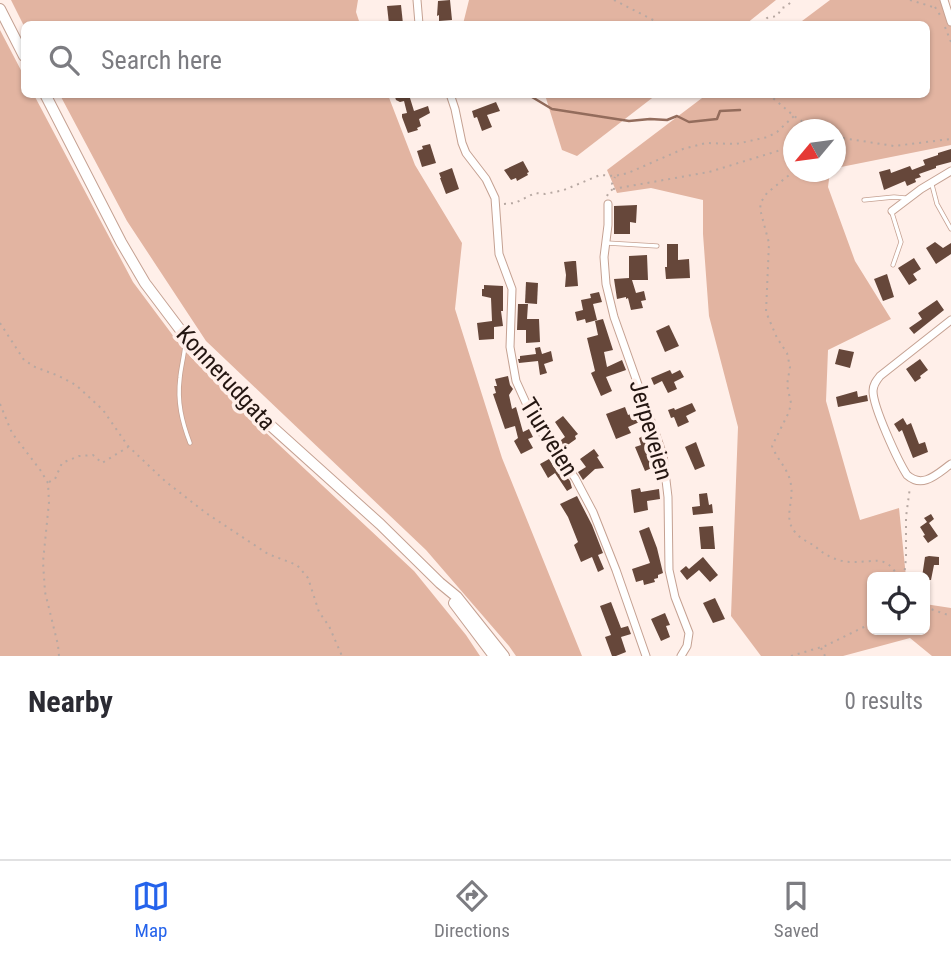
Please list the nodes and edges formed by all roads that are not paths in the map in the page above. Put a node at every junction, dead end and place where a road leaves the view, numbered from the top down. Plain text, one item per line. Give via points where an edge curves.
1 (417, 0) edge
2 (944, 0) edge
3 (0, 9) edge
4 (419, 21) edge
5 (951, 22) edge
6 (21, 50) edge
7 (47, 98) edge
8 (451, 98) edge
9 (951, 171) edge
10 (932, 183) junction
11 (907, 199) junction
12 (864, 200) dead end
13 (608, 204) road end
14 (891, 211) joint
15 (951, 229) edge
16 (605, 243) junction
17 (657, 246) dead end
18 (893, 265) dead end
19 (951, 320) edge
20 (188, 341) junction
21 (190, 443) dead end
22 (951, 464) edge
23 (440, 583) junction
24 (494, 656) edge
25 (504, 656) edge
26 (646, 656) edge
27 (681, 656) edge

1 - 4 street
2 - 5 street
3 - 6 main road
7 - 20 main road, Konnerudgata via 145,283
8 - 26 street, Tiurveien via 462,143 494,193 499,254 512,289 510,346 516,381 542,433 593,512
9 - 10 street
10 - 11 street
10 - 15 lane
11 - 12 lane
11 - 14 street
13 - 16 street, Jerpeveien
14 - 18 lane via 901,242
16 - 17 lane
16 - 27 street, Jerpeveien via 609,301 665,468 669,570 689,633
19 - 22 street via 884,372 874,386 879,414 912,479 925,481
20 - 21 lane via 178,398
20 - 23 main road, Konnerudgata via 230,389
23 - 24 main road, Konnerudgata
23 - 25 main road, Konnerudgata via 457,597

